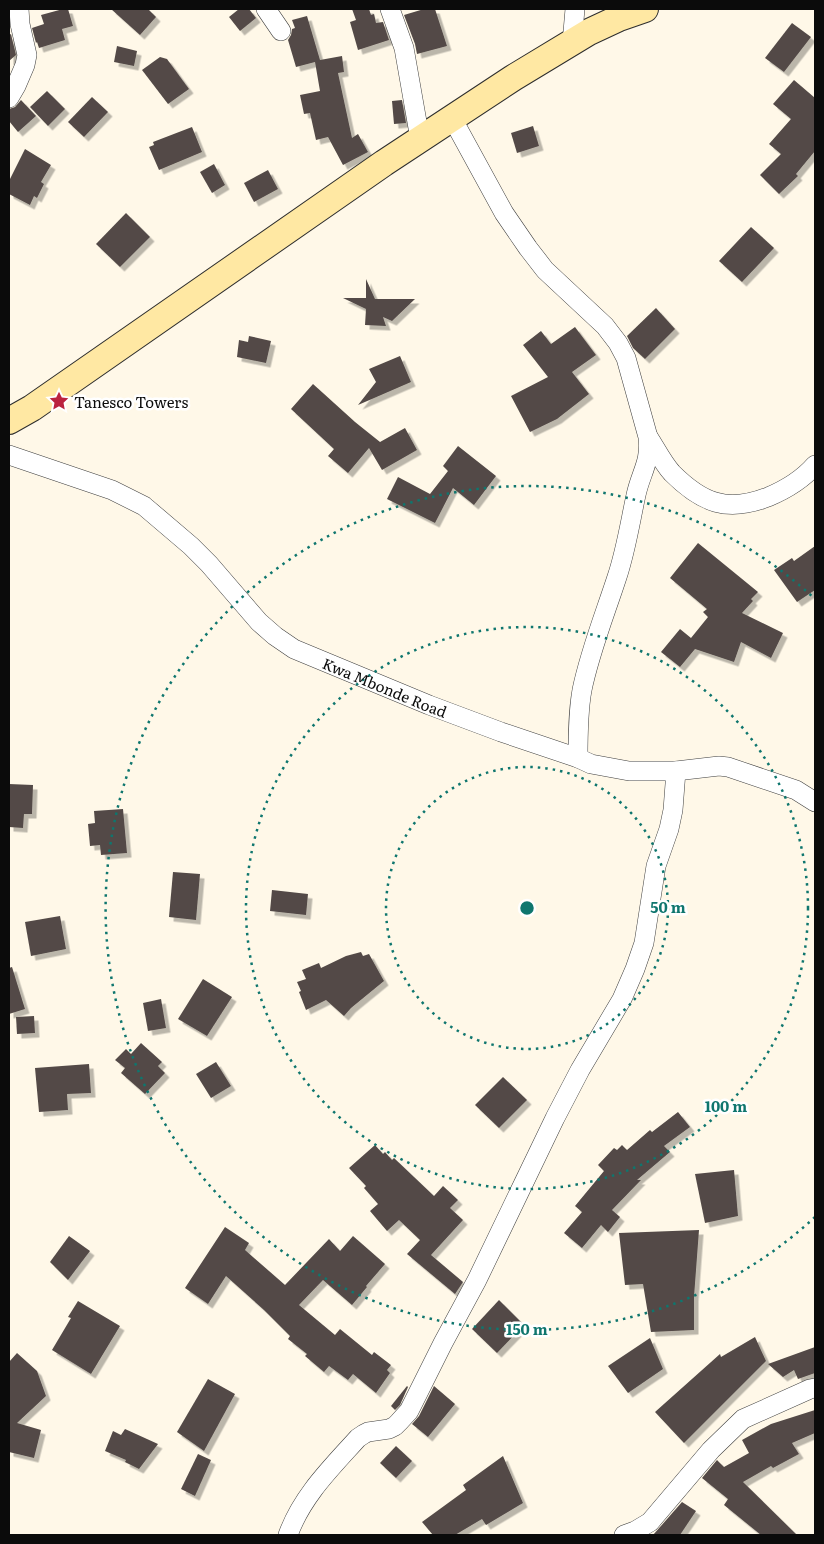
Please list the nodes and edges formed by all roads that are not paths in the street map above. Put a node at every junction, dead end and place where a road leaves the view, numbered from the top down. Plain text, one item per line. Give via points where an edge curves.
1 (19, 9) edge
2 (266, 9) edge
3 (390, 9) edge
4 (575, 9) edge
5 (645, 9) edge
6 (281, 31) dead end
7 (572, 43) junction
8 (9, 98) edge
9 (452, 118) junction
10 (420, 139) junction
11 (9, 421) edge
12 (648, 436) junction
13 (9, 455) edge
14 (815, 464) edge
15 (578, 758) junction
16 (676, 771) junction
17 (815, 802) edge
18 (815, 1388) edge
19 (288, 1535) edge
20 (624, 1535) edge

1 - 8 street via 27,55
2 - 6 street
3 - 10 street via 404,48
4 - 7 street
5 - 7 street via 619,18
7 - 9 street
9 - 10 street
9 - 12 street via 504,212 528,248 545,270 605,326 618,343 626,358
10 - 11 street
12 - 14 street via 671,472 701,497 721,504 756,502 799,481
12 - 15 street via 648,457 637,491 624,554 586,671 579,710
13 - 15 street, Kwa Mbonde Road via 112,490 144,506 191,546 259,622 294,648 429,705
15 - 16 street, Kwa Mbonde Road via 591,764 629,771
16 - 17 street, Kwa Mbonde Road via 728,767 796,790
16 - 19 street via 673,810 656,866 644,944 622,999 555,1118 409,1411 395,1426 368,1432 358,1438 311,1492
18 - 20 street via 743,1419 650,1522

